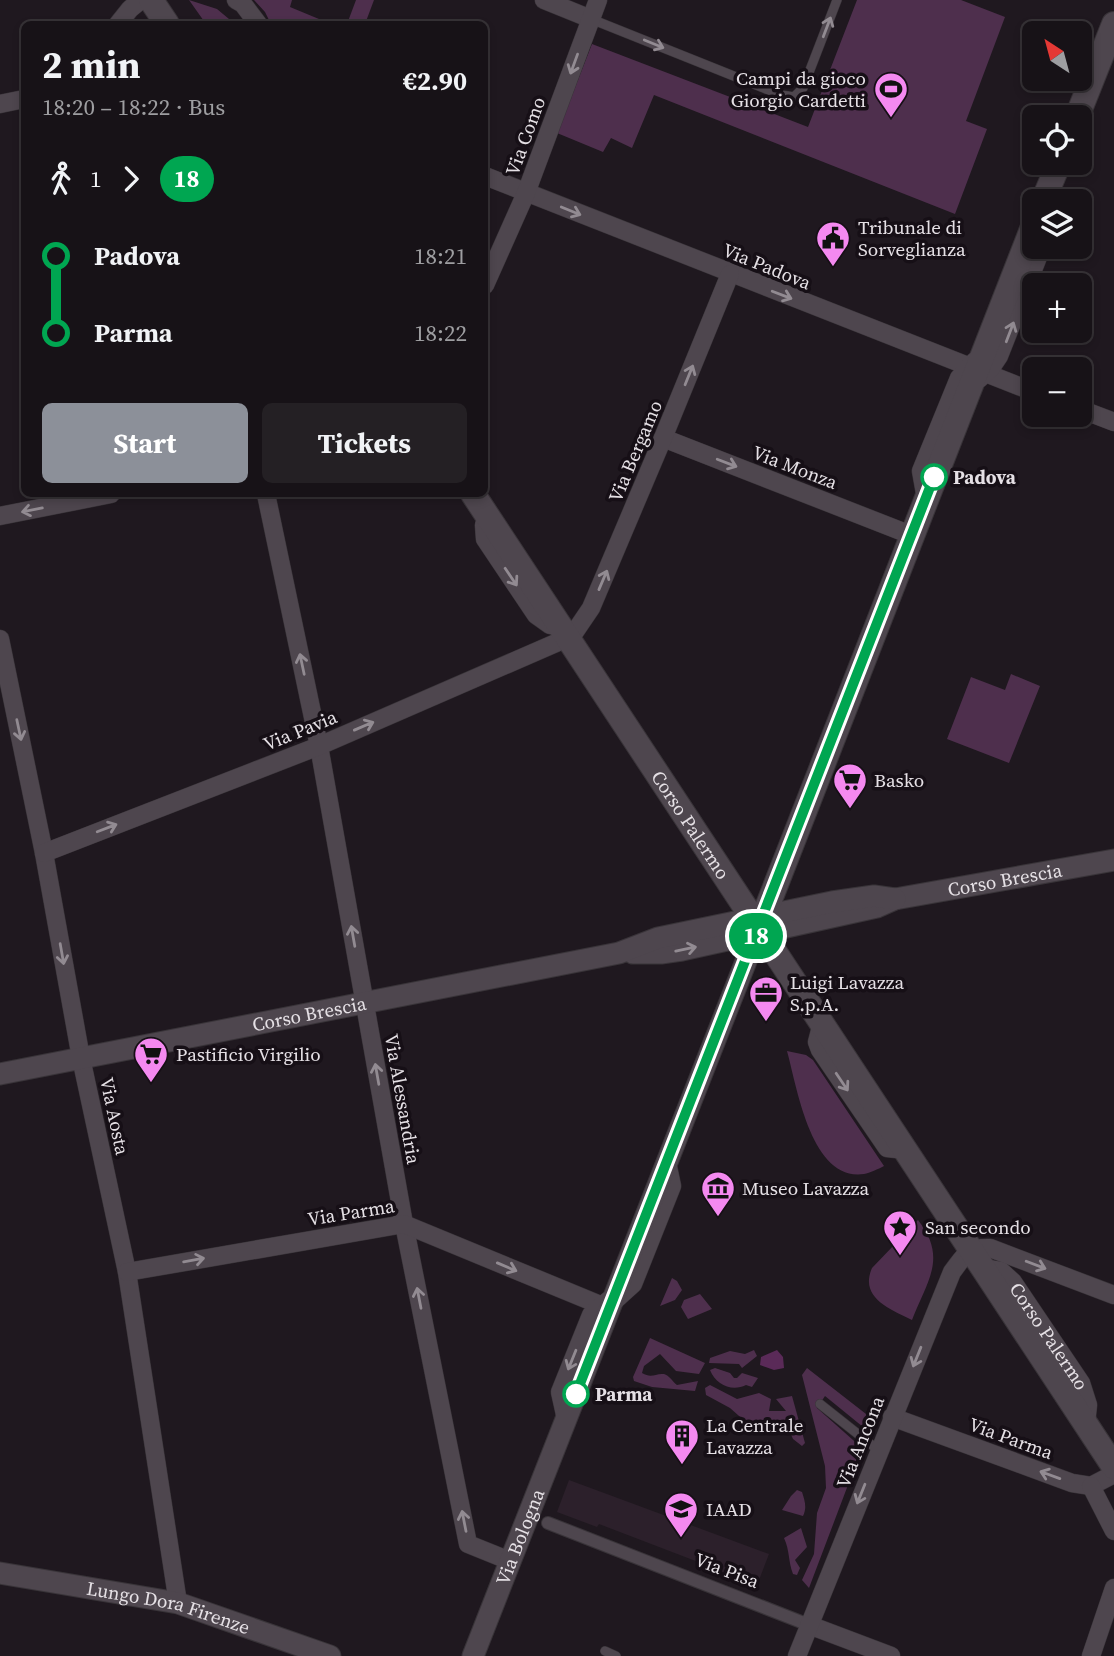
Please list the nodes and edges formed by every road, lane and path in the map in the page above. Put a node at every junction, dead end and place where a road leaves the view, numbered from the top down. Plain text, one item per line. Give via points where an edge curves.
1 (141, 0) edge
2 (151, 0) edge
3 (236, 0) edge
4 (544, 0) edge
5 (598, 0) edge
6 (837, 0) edge
7 (591, 19) junction
8 (120, 21) edge
9 (165, 21) edge
10 (256, 21) edge
11 (1114, 24) edge
12 (21, 100) edge
13 (0, 104) edge
14 (1082, 105) edge
15 (488, 177) edge
16 (526, 193) junction
17 (1022, 252) edge
18 (1037, 259) edge
19 (730, 274) junction
20 (488, 278) edge
21 (972, 369) junction
22 (1022, 388) edge
23 (1092, 414) edge
24 (1114, 422) edge
25 (663, 438) junction
26 (96, 497) edge
27 (267, 497) edge
28 (474, 497) edge
29 (0, 516) edge
30 (911, 535) junction
31 (564, 631) junction
32 (0, 639) edge
33 (319, 746) junction
34 (44, 853) junction
35 (1113, 858) edge
36 (759, 925) junction
37 (365, 1003) junction
38 (82, 1058) junction
39 (0, 1074) edge
40 (404, 1223) junction
41 (977, 1259) junction
42 (127, 1272) junction
43 (1114, 1295) edge
44 (609, 1304) junction
45 (820, 1404) dead end
46 (892, 1417) junction
47 (878, 1450) junction
48 (1114, 1467) edge
49 (1114, 1474) edge
50 (1091, 1486) junction
51 (548, 1523) dead end
52 (1114, 1531) edge
53 (510, 1561) junction
54 (0, 1573) edge
55 (1114, 1588) edge
56 (178, 1603) junction
57 (809, 1625) junction
58 (605, 1651) dead end
59 (330, 1656) edge
60 (473, 1656) edge
61 (616, 1656) edge
62 (797, 1656) edge
63 (891, 1656) edge
64 (1091, 1656) edge

1 - 8 street
2 - 9 main road
3 - 10 street
4 - 7 street
5 - 7 street, Via Como
7 -> 6 lane via 794,97 803,88
7 -> 16 street, Via Como
11 - 14 main road
12 - 13 street
15 - 16 street, Via Padova
16 -> 19 street, Via Padova
16 - 20 street, Via Como
17 - 21 main road, Via Bologna
21 -> 18 street, Via Bologna via 999,356
19 -> 21 street, Via Padova
25 -> 19 street, Via Bergamo
21 - 22 street, Via Padova
21 - 30 main road, Via Bologna
23 - 24 street
25 -> 30 street, Via Monza
31 -> 25 street, Via Bergamo via 591,608
26 -> 29 street
33 -> 27 street, Via Alessandria
28 - 31 main road, Corso Palermo
30 - 36 main road, Via Bologna
33 -> 31 street, Via Pavia
31 - 36 main road, Corso Palermo
32 -> 34 street, Via Aosta
34 -> 33 street, Via Pavia
37 -> 33 street, Via Alessandria
34 -> 38 street, Via Aosta
35 - 36 street, Corso Brescia via 895,899 841,900
36 - 37 street, Corso Brescia via 658,938 618,953
36 - 41 main road, Corso Palermo
36 - 44 street, Via Bologna
37 - 38 street, Corso Brescia
40 -> 37 street, Via Alessandria
38 - 39 street, Corso Brescia
38 - 42 street, Via Aosta
42 -> 40 street, Via Parma
40 -> 44 street, Via Parma
53 -> 40 street, Via Alessandria via 468,1544
41 -> 43 street via 990,1248
41 -> 46 street, Via Ancona via 951,1272
41 - 48 main road, Corso Palermo
42 - 56 street, Via Aosta
44 - 53 street, Via Bologna
45 - 47 lane
46 - 47 street, Via Ancona
50 -> 46 street, Via Parma
47 -> 57 street, Via Ancona
49 - 50 street
50 - 52 street
51 - 57 street, Via Pisa
53 - 60 street, Via Bologna
54 - 56 street, Lungo Dora Firenze
55 - 64 street
56 - 59 street, Lungo Dora Firenze
57 - 62 street, Via Ancona
57 - 63 street, Via Pisa
58 - 61 lane

